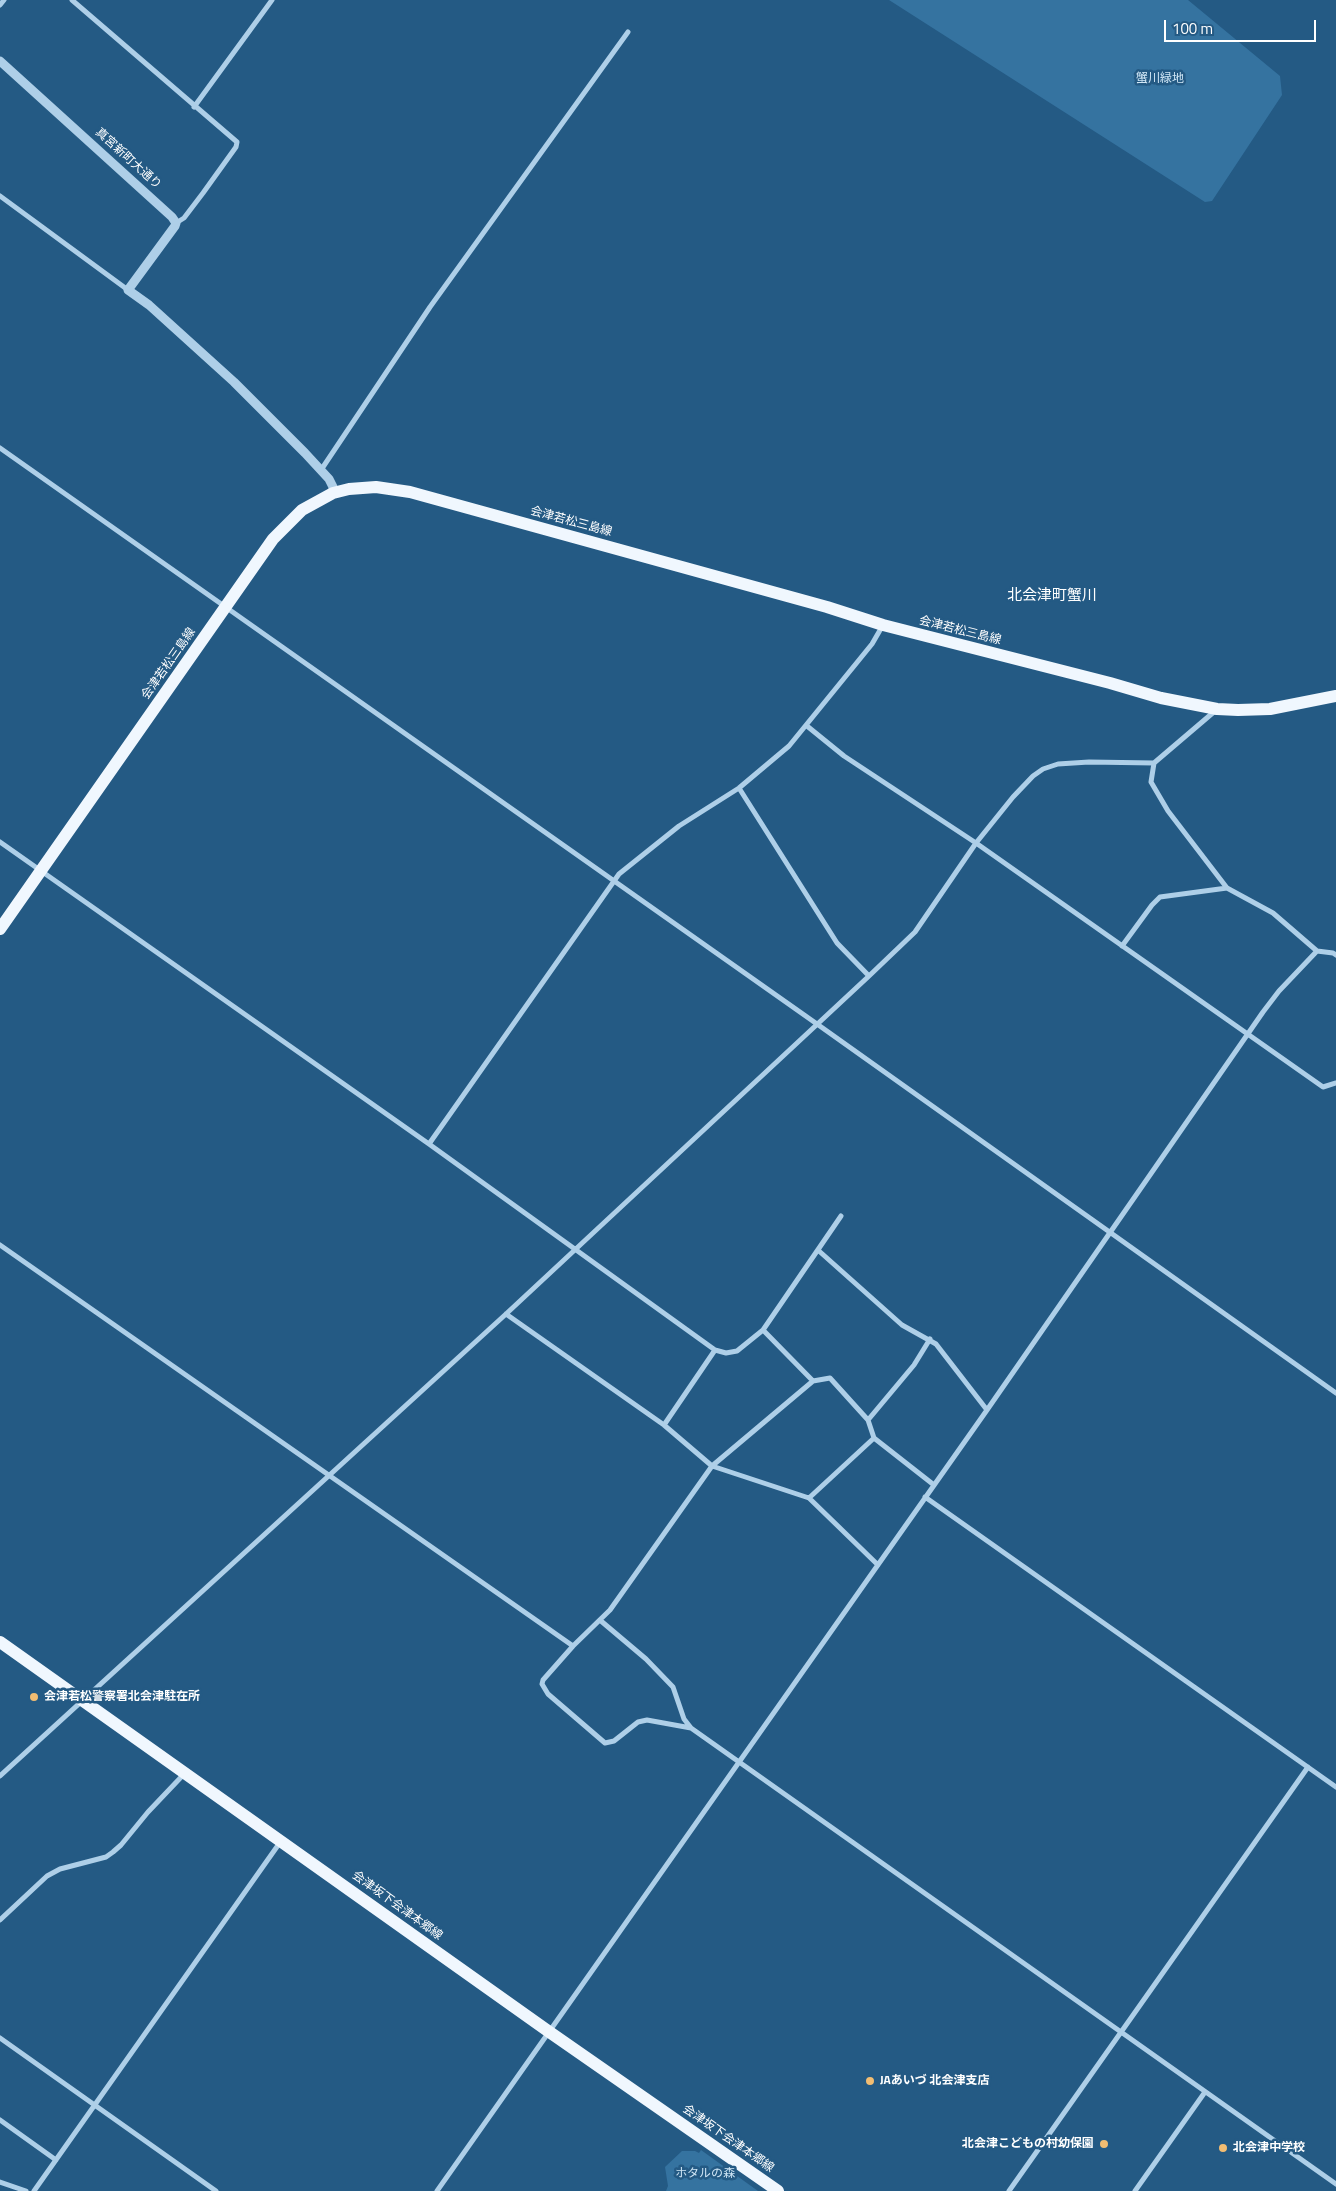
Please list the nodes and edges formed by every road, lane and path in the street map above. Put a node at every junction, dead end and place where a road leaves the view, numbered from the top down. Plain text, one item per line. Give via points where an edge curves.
1 (4, 0) edge
2 (72, 0) edge
3 (272, 0) edge
4 (0, 5) edge
5 (628, 32) dead end
6 (0, 61) edge
7 (194, 107) junction
8 (0, 196) edge
9 (176, 223) junction
10 (128, 290) junction
11 (0, 448) edge
12 (321, 470) junction
13 (333, 493) junction
14 (226, 607) junction
15 (883, 625) junction
16 (1336, 696) edge
17 (1217, 709) junction
18 (806, 726) junction
19 (1154, 763) junction
20 (739, 788) junction
21 (0, 842) edge
22 (976, 843) junction
23 (41, 870) junction
24 (614, 882) junction
25 (1227, 888) junction
26 (0, 929) edge
27 (1122, 946) junction
28 (1336, 946) edge
29 (1317, 951) junction
30 (1330, 953) junction
31 (1336, 956) edge
32 (869, 976) junction
33 (817, 1024) junction
34 (1249, 1035) junction
35 (1336, 1082) edge
36 (429, 1144) junction
37 (840, 1216) dead end
38 (1112, 1232) junction
39 (0, 1245) edge
40 (574, 1249) junction
41 (819, 1251) junction
42 (506, 1314) junction
43 (763, 1330) junction
44 (930, 1339) junction
45 (715, 1350) junction
46 (814, 1381) junction
47 (1336, 1394) edge
48 (987, 1410) junction
49 (868, 1420) junction
50 (664, 1425) junction
51 (874, 1438) junction
52 (712, 1466) junction
53 (330, 1476) junction
54 (934, 1485) junction
55 (925, 1497) junction
56 (809, 1498) junction
57 (878, 1565) junction
58 (601, 1621) junction
59 (0, 1642) edge
60 (573, 1646) junction
61 (84, 1700) junction
62 (691, 1728) junction
63 (739, 1763) junction
64 (1308, 1767) junction
65 (185, 1773) junction
66 (0, 1776) edge
67 (1336, 1787) edge
68 (282, 1841) junction
69 (0, 1920) edge
70 (548, 2031) junction
71 (1121, 2033) junction
72 (0, 2038) edge
73 (1205, 2092) junction
74 (94, 2105) junction
75 (0, 2120) edge
76 (56, 2160) junction
77 (0, 2182) edge
78 (1336, 2184) edge
79 (26, 2191) edge
80 (34, 2191) edge
81 (216, 2191) edge
82 (437, 2191) edge
83 (778, 2191) edge
84 (1009, 2191) edge
85 (1135, 2191) edge

1 - 4 street
2 - 7 street
3 - 7 street
5 - 12 street via 430,307
6 - 9 street, 真宮新町大通り via 168,212
7 - 9 street via 237,142 184,218
8 - 10 street
9 - 10 street
10 - 12 street via 234,382
11 - 14 street
12 - 13 street via 331,483
13 - 14 main road, 会津若松三島線 via 302,510 286,524
13 - 15 main road, 会津若松三島線 via 376,486 410,492
14 - 23 main road, 会津若松三島線
14 - 24 street
15 - 17 main road, 会津若松三島線 via 1161,698
15 - 18 street via 872,644
16 - 17 main road, 会津若松三島線 via 1270,708
17 - 19 street
18 - 20 street via 789,746
18 - 22 street via 844,756
19 - 22 street via 1089,762 1058,764 1043,769 1013,797
19 - 25 street via 1151,782 1168,811
20 - 24 street via 679,826 619,874
20 - 32 street via 837,943
21 - 23 street
22 - 27 street
22 - 32 street via 915,932
23 - 26 main road, 会津若松三島線
23 - 36 street
24 - 33 street
24 - 36 street
25 - 27 street via 1160,897
25 - 29 street via 1274,913
27 - 34 street
28 - 30 street
29 - 30 street
29 - 34 street via 1279,991
30 - 31 street
32 - 33 street
33 - 38 street
33 - 40 street
34 - 35 street via 1324,1088
34 - 38 street
36 - 40 street
37 - 41 street
38 - 47 street
38 - 48 street
39 - 53 street
40 - 42 street
40 - 45 street
41 - 43 street
41 - 44 street via 902,1325
42 - 50 street
42 - 53 street
43 - 45 street via 738,1351 726,1353
43 - 46 street
44 - 48 street
44 - 49 street
45 - 50 street
46 - 49 street via 830,1378
46 - 52 street
48 - 54 street
49 - 51 street
50 - 52 street
51 - 54 street
51 - 56 street
52 - 56 street
52 - 58 street
53 - 60 street
53 - 61 street
54 - 55 street
55 - 57 street
55 - 64 street
56 - 57 street
57 - 63 street
58 - 60 street
58 - 62 street via 673,1687 684,1719
59 - 61 main road, 会津坂下会津本郷線
60 - 62 street via 542,1684 548,1694 605,1743 614,1741 638,1722 647,1720
61 - 65 main road, 会津坂下会津本郷線
61 - 66 street
62 - 63 street
63 - 70 street
63 - 71 street
64 - 67 street
64 - 71 street
65 - 68 main road, 会津坂下会津本郷線
65 - 69 street via 121,1845 106,1857 60,1869 48,1876
68 - 70 main road, 会津坂下会津本郷線
68 - 74 street
70 - 82 street
70 - 83 main road, 会津坂下会津本郷線
71 - 73 street
71 - 84 street
72 - 74 street
73 - 78 street
73 - 85 street
74 - 76 street
74 - 81 street
75 - 76 street
76 - 80 street
77 - 79 street

